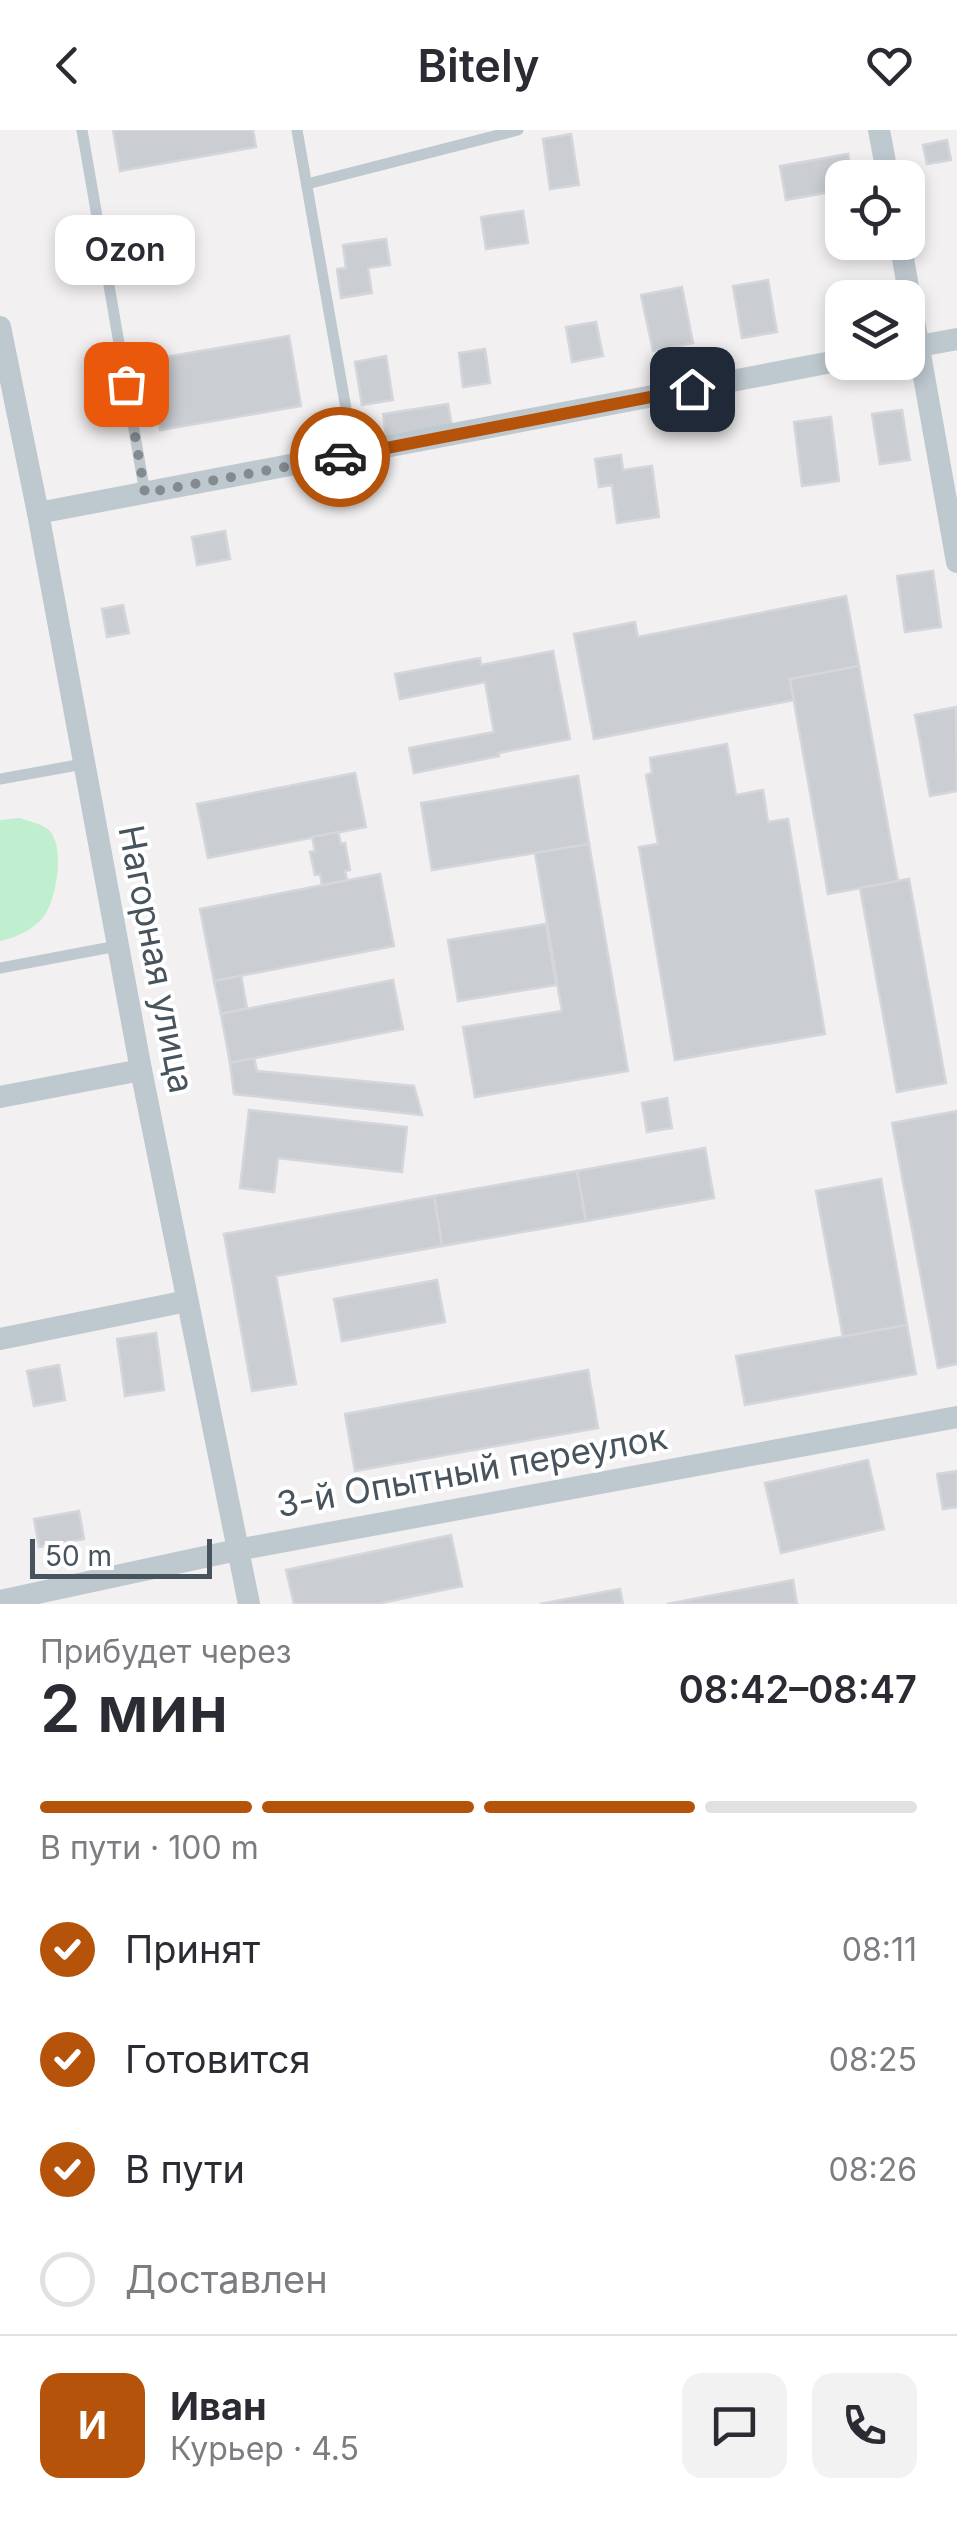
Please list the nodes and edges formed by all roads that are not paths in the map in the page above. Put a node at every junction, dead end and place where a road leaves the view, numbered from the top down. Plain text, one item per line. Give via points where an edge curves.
1 (82, 130) edge
2 (297, 130) edge
3 (518, 130) edge
4 (879, 130) edge
5 (885, 160) edge
6 (308, 184) junction
7 (0, 326) edge
8 (957, 339) edge
9 (925, 345) edge
10 (825, 363) edge
11 (921, 380) edge
12 (354, 454) junction
13 (145, 493) junction
14 (38, 513) junction
15 (957, 562) edge
16 (82, 764) junction
17 (0, 779) edge
18 (117, 946) junction
19 (0, 968) edge
20 (141, 1070) junction
21 (0, 1097) edge
22 (188, 1301) junction
23 (0, 1339) edge
24 (957, 1417) edge
25 (237, 1550) junction
26 (0, 1601) edge
27 (249, 1604) edge

1 - 13 lane
2 - 6 lane
3 - 6 lane
4 - 5 street
6 - 12 lane
7 - 14 street, Нагорная улица
8 - 9 street
10 - 12 street
11 - 15 street
12 - 13 street
13 - 14 street
14 - 16 street, Нагорная улица
16 - 17 lane
16 - 18 street, Нагорная улица
18 - 19 lane
18 - 20 street, Нагорная улица
20 - 21 street
20 - 22 street, Нагорная улица
22 - 23 street
22 - 25 street, Нагорная улица
24 - 25 street, 3-й Опытный переулок
25 - 26 street, 3-й Опытный переулок
25 - 27 street, Нагорная улица

